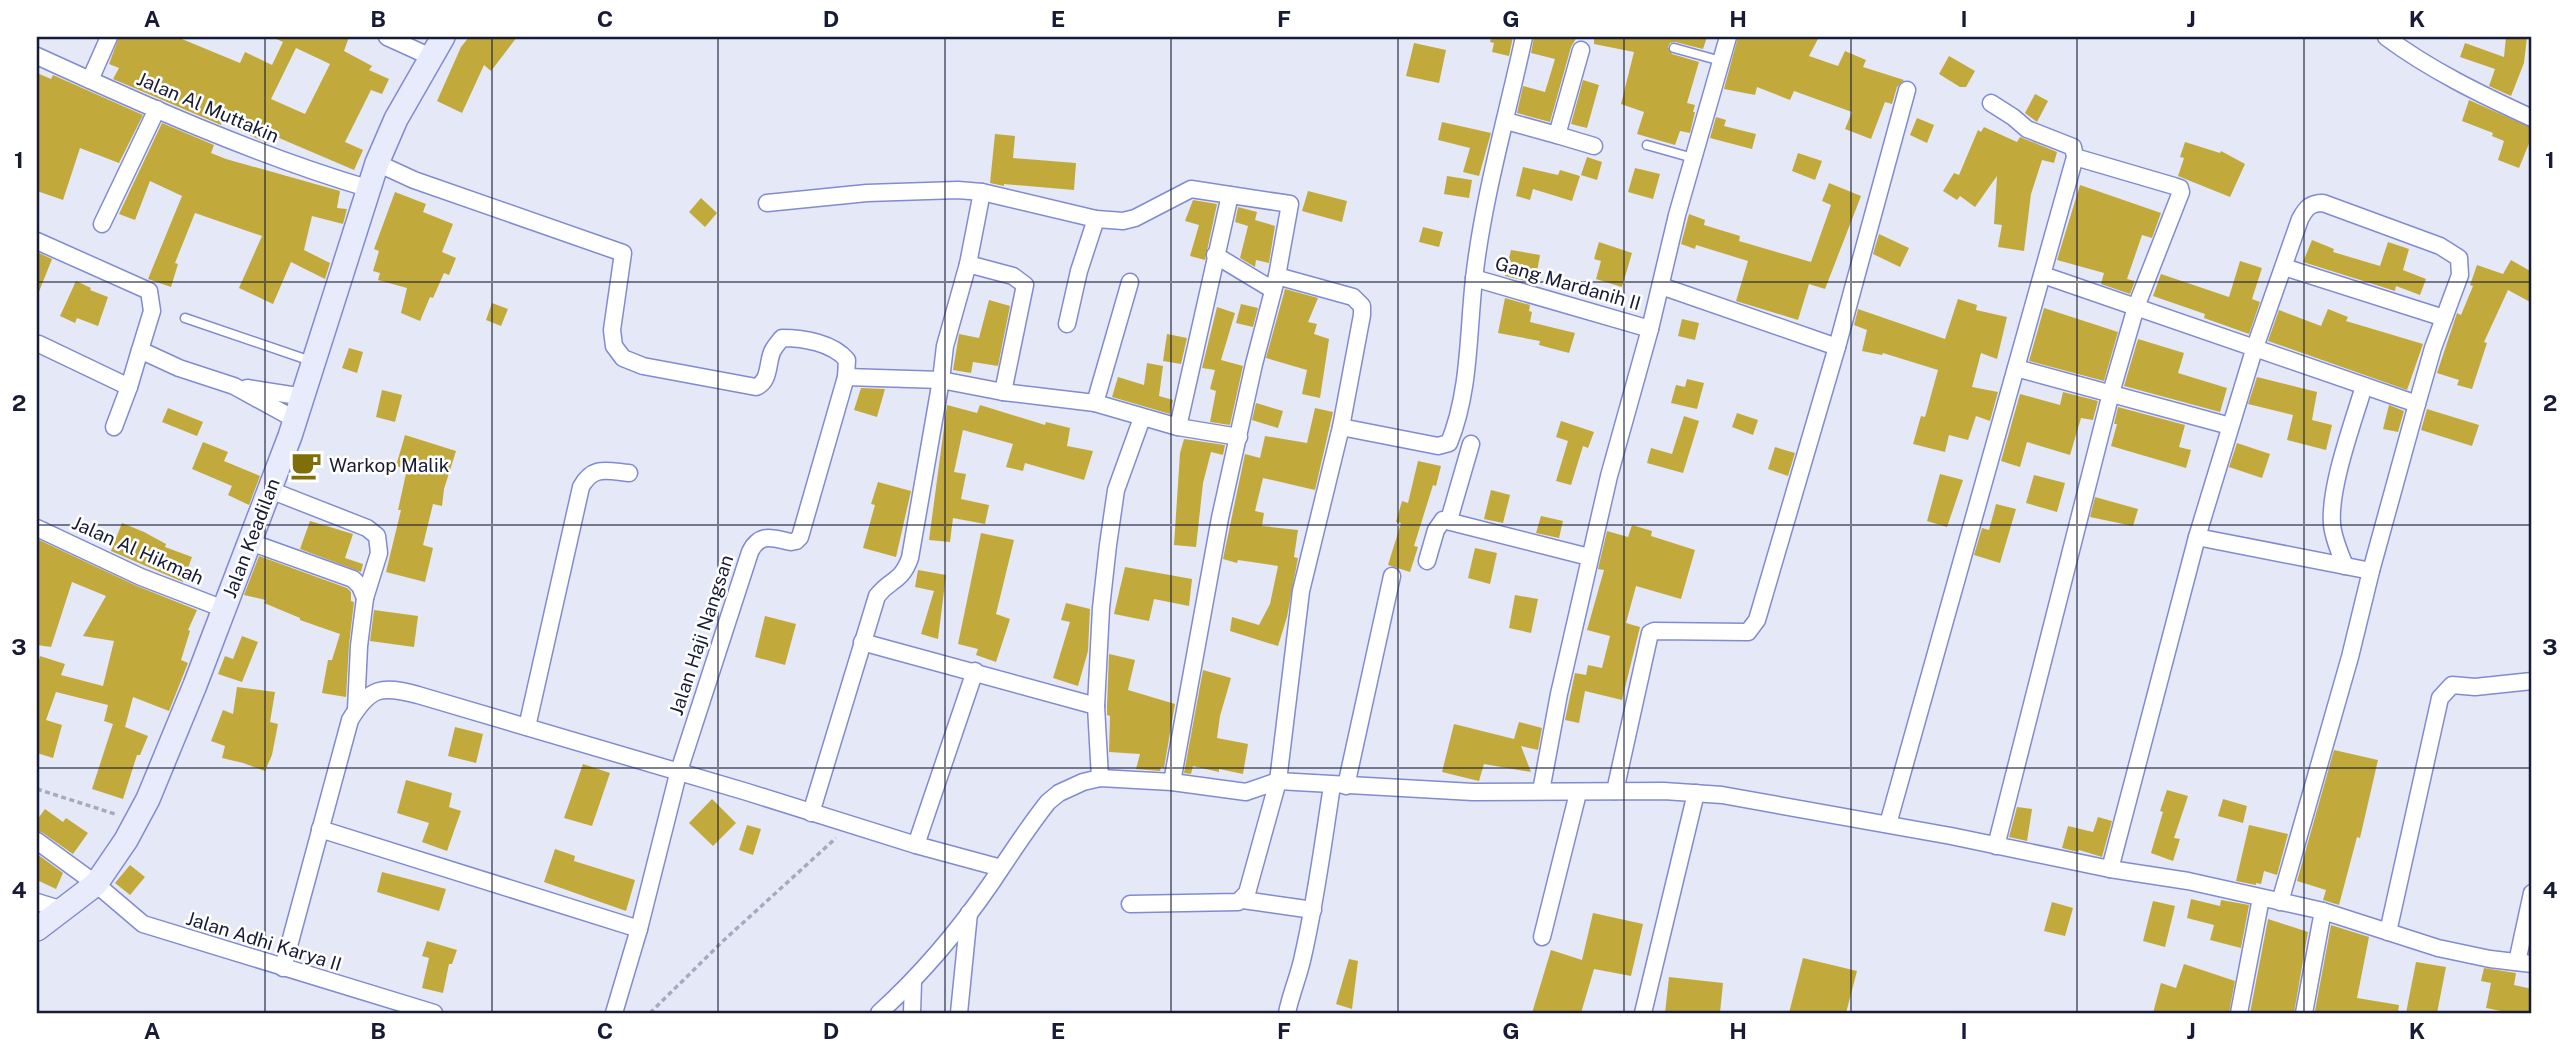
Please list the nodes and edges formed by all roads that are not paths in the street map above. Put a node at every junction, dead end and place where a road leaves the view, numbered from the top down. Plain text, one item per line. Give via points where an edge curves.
1 (109, 37) edge
2 (387, 37) edge
3 (443, 37) edge
4 (1524, 37) edge
5 (1728, 37) edge
6 (2386, 37) edge
7 (1674, 48) dead end
8 (1581, 50) dead end
9 (37, 55) edge
10 (431, 57) junction
11 (1721, 61) junction
12 (90, 80) junction
13 (1907, 90) dead end
14 (1991, 103) dead end
15 (157, 109) junction
16 (2532, 118) edge
17 (1506, 121) junction
18 (1557, 135) junction
19 (1647, 145) dead end
20 (1594, 146) dead end
21 (2075, 157) junction
22 (1693, 158) junction
23 (377, 163) junction
24 (367, 188) junction
25 (982, 192) junction
26 (1230, 195) junction
27 (767, 203) dead end
28 (1096, 219) junction
29 (102, 224) dead end
30 (37, 241) edge
31 (1215, 255) junction
32 (968, 264) junction
33 (2284, 267) junction
34 (2043, 275) junction
35 (1474, 278) junction
36 (1130, 282) dead end
37 (1275, 283) junction
38 (1661, 286) junction
39 (2136, 307) junction
40 (185, 318) dead end
41 (2444, 318) junction
42 (1067, 324) dead end
43 (1650, 329) junction
44 (39, 344) dead end
45 (1837, 347) junction
46 (2254, 349) junction
47 (140, 350) junction
48 (314, 362) junction
49 (2016, 368) junction
50 (846, 377) junction
51 (941, 380) junction
52 (234, 386) junction
53 (2364, 386) junction
54 (129, 387) junction
55 (1003, 392) junction
56 (2111, 393) junction
57 (304, 397) junction
58 (1096, 404) junction
59 (2417, 404) junction
60 (1142, 418) junction
61 (296, 420) junction
62 (2230, 426) junction
63 (114, 427) dead end
64 (1178, 427) junction
65 (1341, 427) junction
66 (1239, 437) junction
67 (1471, 444) dead end
68 (629, 473) dead end
69 (270, 490) junction
70 (1449, 520) junction
71 (37, 528) edge
72 (2197, 537) junction
73 (250, 542) junction
74 (1589, 557) junction
75 (1427, 561) dead end
76 (2345, 566) junction
77 (2371, 571) junction
78 (1392, 576) dead end
79 (365, 598) junction
80 (224, 609) junction
81 (862, 642) junction
82 (975, 671) junction
83 (2532, 681) edge
84 (1096, 706) junction
85 (356, 710) junction
86 (527, 727) junction
87 (678, 774) junction
88 (1100, 778) junction
89 (1278, 781) junction
90 (1172, 782) junction
91 (1339, 786) junction
92 (1541, 791) junction
93 (1615, 791) junction
94 (1578, 793) junction
95 (1696, 793) junction
96 (811, 813) junction
97 (1888, 824) junction
98 (320, 829) junction
99 (37, 841) edge
100 (916, 845) junction
101 (1996, 846) junction
102 (1001, 867) junction
103 (2110, 869) junction
104 (96, 884) junction
105 (2532, 893) edge
106 (2261, 898) junction
107 (1243, 900) junction
108 (37, 902) edge
109 (2280, 902) junction
110 (1130, 904) dead end
111 (63, 910) junction
112 (1313, 910) junction
113 (970, 911) junction
114 (2323, 911) junction
115 (37, 929) edge
116 (639, 929) junction
117 (2388, 932) junction
118 (1542, 937) dead end
119 (2525, 963) edge
120 (283, 968) junction
121 (913, 981) junction
122 (402, 1008) edge
123 (434, 1013) edge
124 (614, 1013) edge
125 (879, 1013) edge
126 (912, 1013) edge
127 (959, 1013) edge
128 (1287, 1013) edge
129 (1643, 1013) edge
130 (2239, 1013) edge
131 (2304, 1013) edge

1 - 12 street
2 - 10 street
3 - 10 main road, Jalan Keadilan
4 - 17 street
5 - 11 street
6 - 16 street via 2443,74
7 - 11 lane
8 - 18 street
9 - 12 street, Jalan Al Muttakin
10 - 23 main road, Jalan Keadilan
11 - 22 street
12 - 15 street, Jalan Al Muttakin
13 - 45 street
14 - 21 street via 2027,129 2073,147
15 - 24 street, Jalan Al Muttakin via 302,169
15 - 29 street
17 - 18 street
17 - 35 street
18 - 20 street
19 - 22 lane
21 - 34 street
21 - 39 street via 2180,188
22 - 38 street
23 - 24 main road, Jalan Keadilan
23 - 50 street via 623,253 612,330 614,346 623,358 643,366 757,387 766,378 773,349 782,338 797,338 838,349 847,360
24 - 48 main road, Jalan Keadilan
25 - 27 street via 898,191
25 - 28 street
25 - 32 street
26 - 28 street via 1191,189 1135,218
26 - 31 street
26 - 37 street via 1290,204
28 - 42 street
30 - 47 street via 149,291 152,311
31 - 37 street
31 - 64 street
32 - 51 street via 945,346
32 - 55 street via 1013,276 1025,285
33 - 41 street
33 - 41 street via 2305,209 2313,203 2333,206 2440,246 2459,258 2460,275
33 - 46 street
34 - 39 street
34 - 49 street
35 - 43 street, Gang Mardanih II
35 - 65 street via 1468,353 1449,443 1438,446
36 - 58 street
37 - 65 street via 1353,297 1362,306
37 - 66 street
38 - 43 street
38 - 45 street
39 - 46 street
39 - 56 street
40 - 48 lane
41 - 59 street
43 - 74 street
44 - 54 street
45 - 93 street via 1755,624 1748,632 1650,633
46 - 53 street
46 - 62 street
47 - 52 street
47 - 54 street
48 - 57 main road, Jalan Keadilan
49 - 56 street
49 - 97 street
50 - 51 street
50 - 87 street, Jalan Haji Nangsan via 800,537 791,542 762,538 750,552
51 - 55 street
51 - 81 street via 910,558 900,578 877,596
52 - 57 street
52 - 61 street
53 - 59 street
53 - 76 street via 2334,500 2332,524
54 - 63 street
55 - 58 street
56 - 62 street
56 - 101 street
57 - 61 main road, Jalan Keadilan
58 - 60 street
59 - 77 street
60 - 64 street
60 - 84 street via 1116,490 1101,608
61 - 69 main road, Jalan Keadilan
62 - 72 street
64 - 66 street
65 - 89 street via 1301,591
66 - 90 street
67 - 70 street
68 - 86 street via 594,472 581,487
69 - 73 main road, Jalan Keadilan
69 - 79 street via 377,536 379,552
70 - 74 street
70 - 75 street via 1439,524
71 - 80 street, Jalan Al Hikmah via 141,577
72 - 76 street
72 - 103 street
73 - 79 street via 352,579
73 - 80 main road, Jalan Keadilan
74 - 92 street
76 - 77 street
77 - 109 street
78 - 91 street
79 - 85 street
80 - 104 main road, Jalan Keadilan via 137,822
81 - 82 street
81 - 96 street
82 - 84 street
82 - 100 street
83 - 117 street via 2452,685 2440,698
84 - 88 street
85 - 86 street via 369,694 400,690
85 - 98 street
86 - 87 street
87 - 96 street
87 - 116 street, Jalan Haji Nangsan
88 - 90 street
88 - 102 street via 1059,793 1048,802
89 - 90 street via 1246,792
89 - 91 street
89 - 107 street
91 - 92 street
91 - 112 street
92 - 94 street
93 - 94 street
93 - 95 street
94 - 118 street
95 - 97 street
95 - 129 street
96 - 100 street
97 - 101 street
98 - 116 street
98 - 120 street
99 - 104 street, Jalan Adhi Karya II
100 - 102 street
101 - 103 street
102 - 113 street
103 - 106 street
104 - 111 main road, Jalan Keadilan
104 - 120 street, Jalan Adhi Karya II via 143,925
105 - 119 street
106 - 109 street
106 - 130 street
107 - 110 street
107 - 112 street
108 - 111 street
109 - 114 street
111 - 115 main road, Jalan Keadilan
112 - 128 street
113 - 121 street
113 - 127 street
114 - 117 street
114 - 131 street
116 - 124 street, Jalan Haji Nangsan
117 - 119 street via 2438,948
120 - 122 street, Jalan Adhi Karya II
121 - 125 street
121 - 126 street
122 - 123 street, Jalan Adhi Karya II

